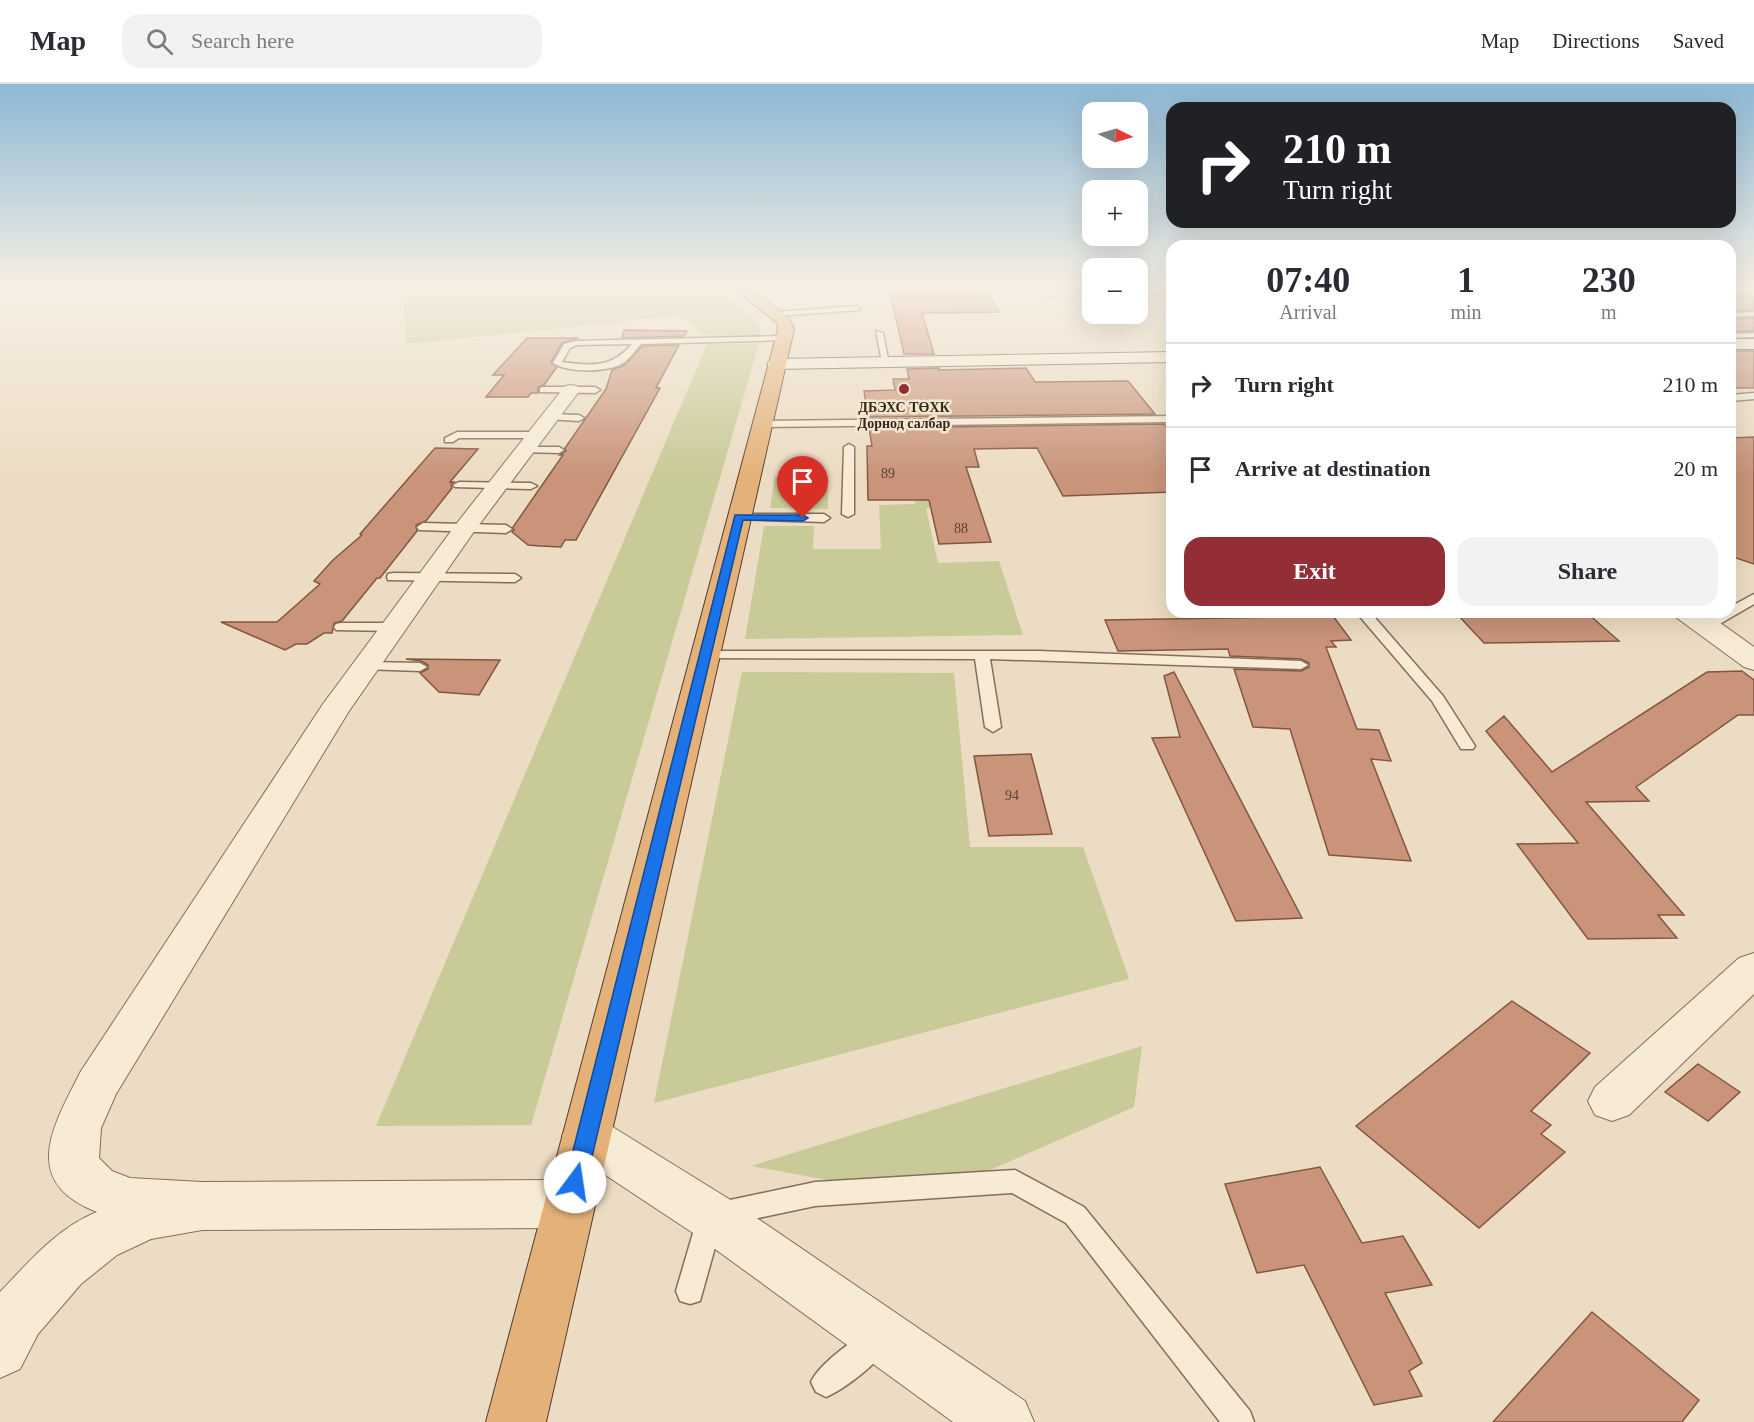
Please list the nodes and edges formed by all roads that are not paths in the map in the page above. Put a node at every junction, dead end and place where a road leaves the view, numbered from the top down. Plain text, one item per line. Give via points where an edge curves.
1 (565, 349) edge
2 (631, 349) edge
3 (777, 349) edge
4 (825, 349) edge
5 (884, 349) edge
6 (1166, 357) edge
7 (889, 364) junction
8 (543, 390) dead end
9 (583, 390) joint
10 (1754, 396) edge
11 (1736, 398) edge
12 (579, 418) dead end
13 (1166, 419) edge
14 (762, 424) junction
15 (537, 434) junction
16 (449, 440) dead end
17 (849, 447) dead end
18 (559, 450) dead end
19 (459, 485) dead end
20 (497, 486) junction
21 (531, 486) dead end
22 (848, 514) dead end
23 (738, 517) junction
24 (824, 518) dead end
25 (423, 527) dead end
26 (465, 528) junction
27 (506, 528) dead end
28 (393, 577) dead end
29 (431, 577) junction
30 (515, 578) dead end
31 (1754, 598) edge
32 (1736, 605) edge
33 (1368, 618) edge
34 (1697, 619) edge
35 (341, 627) dead end
36 (395, 627) junction
37 (705, 655) junction
38 (982, 655) junction
39 (1754, 661) edge
40 (1301, 665) dead end
41 (367, 666) junction
42 (420, 667) dead end
43 (993, 727) dead end
44 (1467, 746) dead end
45 (1754, 969) edge
46 (1612, 1101) dead end
47 (586, 1136) junction
48 (569, 1204) junction
49 (202, 1206) junction
50 (711, 1216) junction
51 (690, 1291) dead end
52 (881, 1338) junction
53 (0, 1349) edge
54 (826, 1382) dead end
55 (516, 1422) edge
56 (1004, 1422) edge
57 (1239, 1422) edge

1 - 2 lane via 557,363 589,366 619,362
3 - 14 highway
4 - 7 street
5 - 7 lane
6 - 7 street
8 - 9 lane
9 - 15 street
10 - 11 lane
12 - 15 lane
13 - 14 lane
14 - 23 highway
15 - 16 lane via 457,435
15 - 18 lane
15 - 20 street
17 - 22 lane
19 - 20 lane
20 - 21 lane
20 - 26 street
23 - 24 lane
23 - 37 highway
25 - 26 lane
26 - 27 lane
26 - 29 street
28 - 29 lane
29 - 30 lane
29 - 36 street
31 - 32 lane
33 - 44 lane via 1438,699
34 - 39 street
35 - 36 lane
36 - 41 street
37 - 38 lane
37 - 47 highway
38 - 40 lane
38 - 43 lane
41 - 42 lane
41 - 49 street via 334,711 98,1085 77,1128 72,1166 94,1188 130,1201
45 - 46 street
47 - 48 highway
47 - 50 street
48 - 49 street
48 - 55 highway
49 - 53 street via 147,1215 98,1237 62,1266 18,1314
50 - 51 lane
50 - 52 street
50 - 57 lane via 815,1194 1015,1181 1076,1215
52 - 54 lane
52 - 56 street

